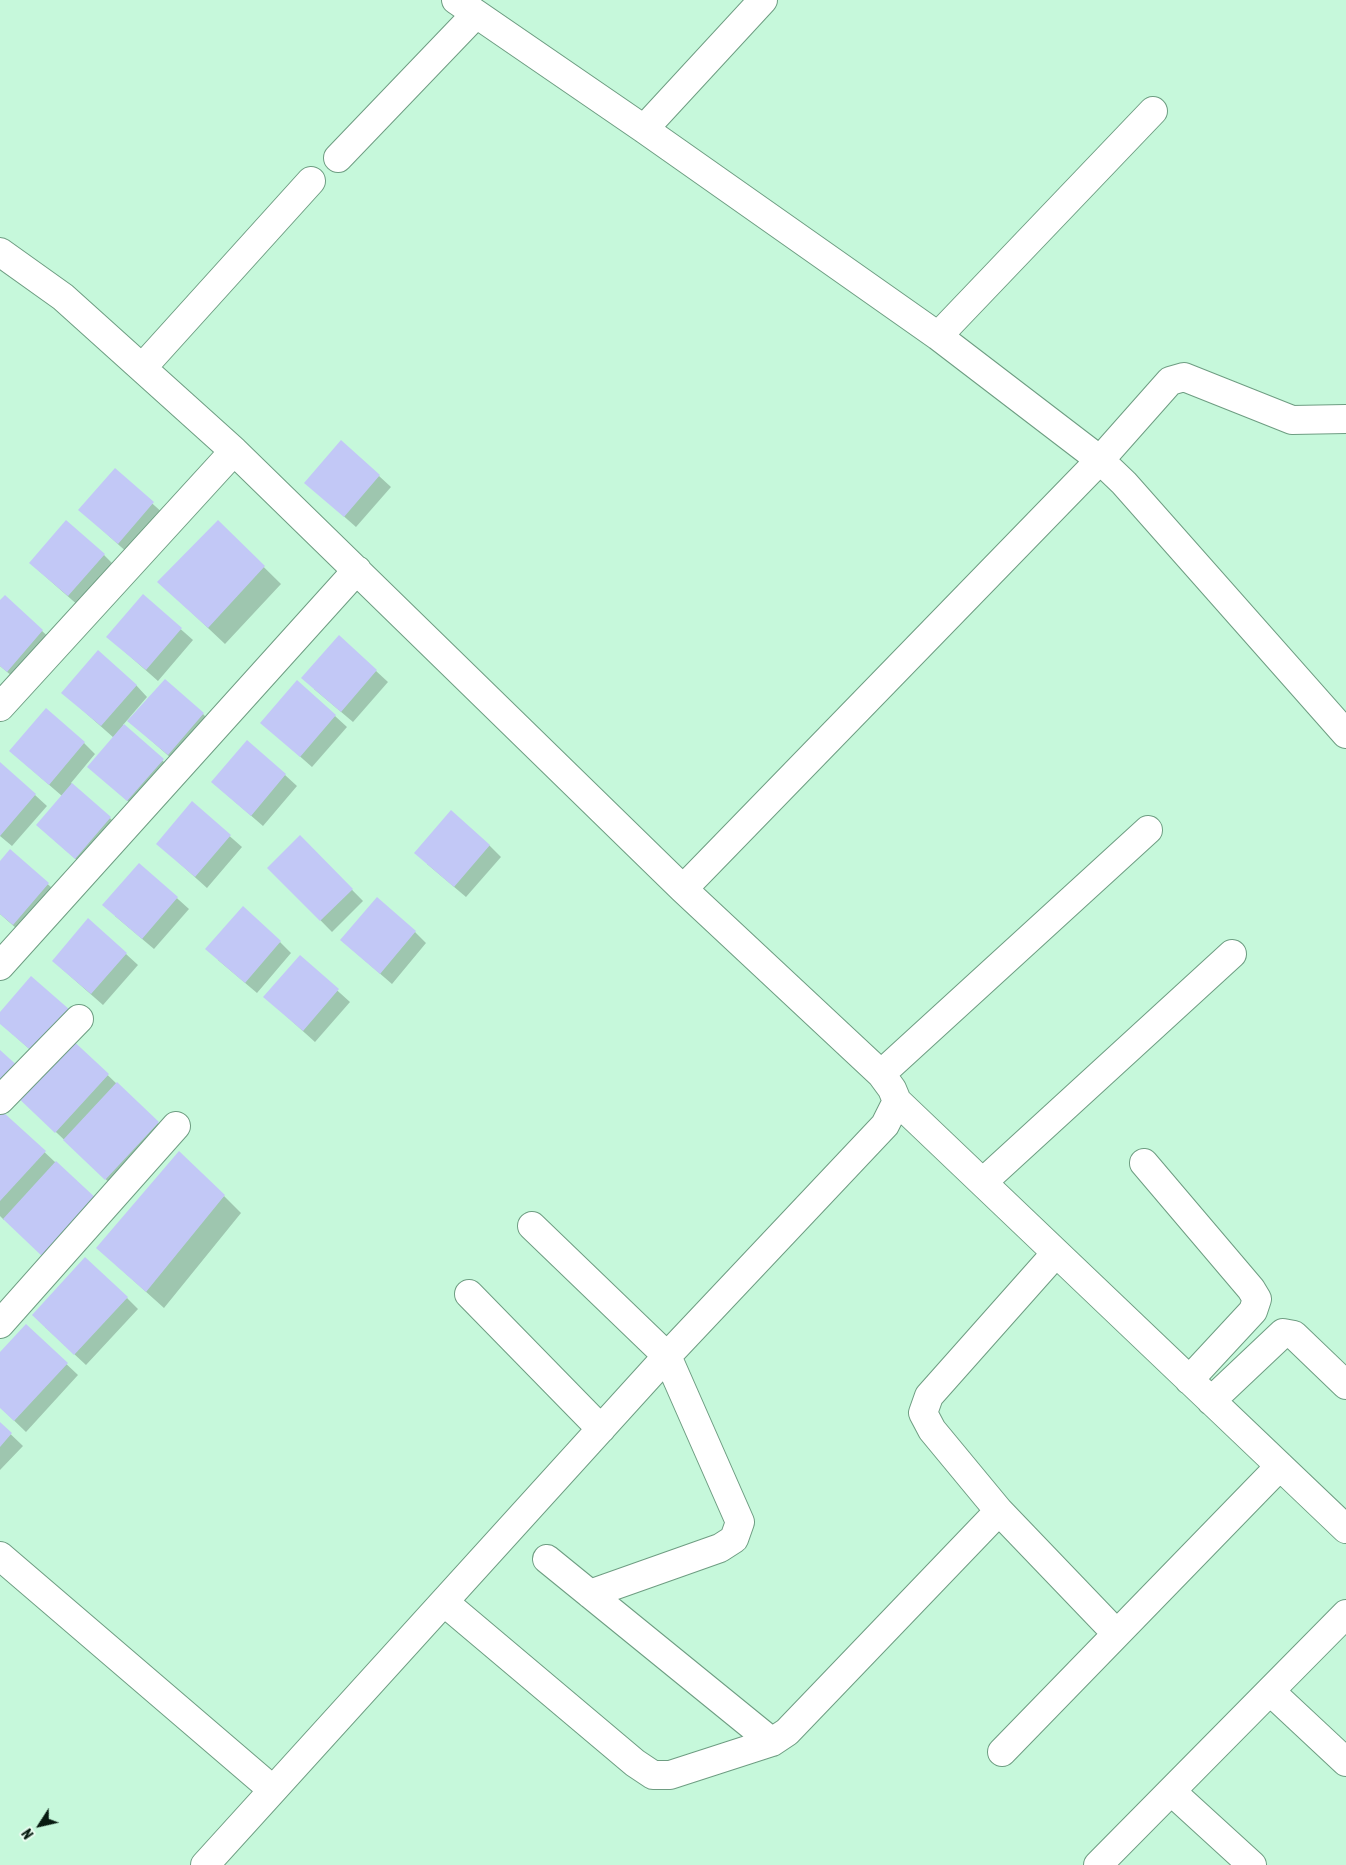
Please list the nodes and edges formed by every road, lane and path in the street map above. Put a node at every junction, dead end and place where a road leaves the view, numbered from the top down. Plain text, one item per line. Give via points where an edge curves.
1 (763, 0) edge
2 (466, 7) edge
3 (1153, 111) dead end
4 (644, 129) junction
5 (338, 158) dead end
6 (311, 182) dead end
7 (0, 252) edge
8 (938, 336) junction
9 (142, 368) junction
10 (1346, 419) edge
11 (234, 451) junction
12 (1100, 460) junction
13 (358, 570) junction
14 (0, 707) edge
15 (1346, 734) edge
16 (1148, 830) dead end
17 (683, 889) junction
18 (1232, 954) dead end
19 (0, 966) edge
20 (79, 1019) dead end
21 (881, 1074) junction
22 (0, 1100) edge
23 (897, 1101) junction
24 (176, 1126) dead end
25 (1144, 1163) dead end
26 (983, 1182) junction
27 (532, 1226) dead end
28 (1056, 1253) junction
29 (469, 1294) dead end
30 (0, 1324) edge
31 (667, 1356) junction
32 (1189, 1380) junction
33 (1346, 1385) edge
34 (1211, 1401) junction
35 (601, 1428) junction
36 (1280, 1466) junction
37 (999, 1511) junction
38 (1346, 1529) edge
39 (0, 1556) edge
40 (547, 1559) dead end
41 (590, 1594) junction
42 (444, 1602) junction
43 (1346, 1614) edge
44 (1116, 1633) junction
45 (1270, 1691) junction
46 (772, 1742) junction
47 (1002, 1752) dead end
48 (1346, 1762) edge
49 (273, 1790) junction
50 (1172, 1792) junction
51 (206, 1865) edge
52 (1098, 1865) edge
53 (1252, 1865) edge

1 - 4 street
2 - 4 street
2 - 5 street
3 - 8 street
4 - 8 street
6 - 9 street
7 - 9 street via 63,297
8 - 12 street
9 - 11 street
10 - 12 street via 1292,420 1184,377 1170,381
11 - 13 street
11 - 14 street
12 - 15 street
12 - 17 street
13 - 17 street
13 - 19 street
16 - 21 street
17 - 21 street
18 - 26 street
20 - 22 street
21 - 23 street
23 - 26 street
23 - 31 street via 885,1125
24 - 30 street
25 - 32 street via 1257,1299 1253,1311
26 - 28 street
27 - 31 street
28 - 32 street
28 - 37 street via 929,1396 923,1413 932,1430
29 - 35 street
31 - 35 street
31 - 41 street via 740,1522 734,1539 720,1548
32 - 34 street
33 - 34 street via 1294,1335 1283,1333
34 - 36 street
35 - 42 street
36 - 38 street
36 - 44 street
37 - 44 street
37 - 46 street via 786,1732
39 - 49 street
40 - 41 street
41 - 46 street
42 - 46 street via 653,1775 670,1775
42 - 49 street
43 - 45 street
44 - 47 street
45 - 48 street
45 - 50 street
49 - 51 street
50 - 52 street
50 - 53 street

